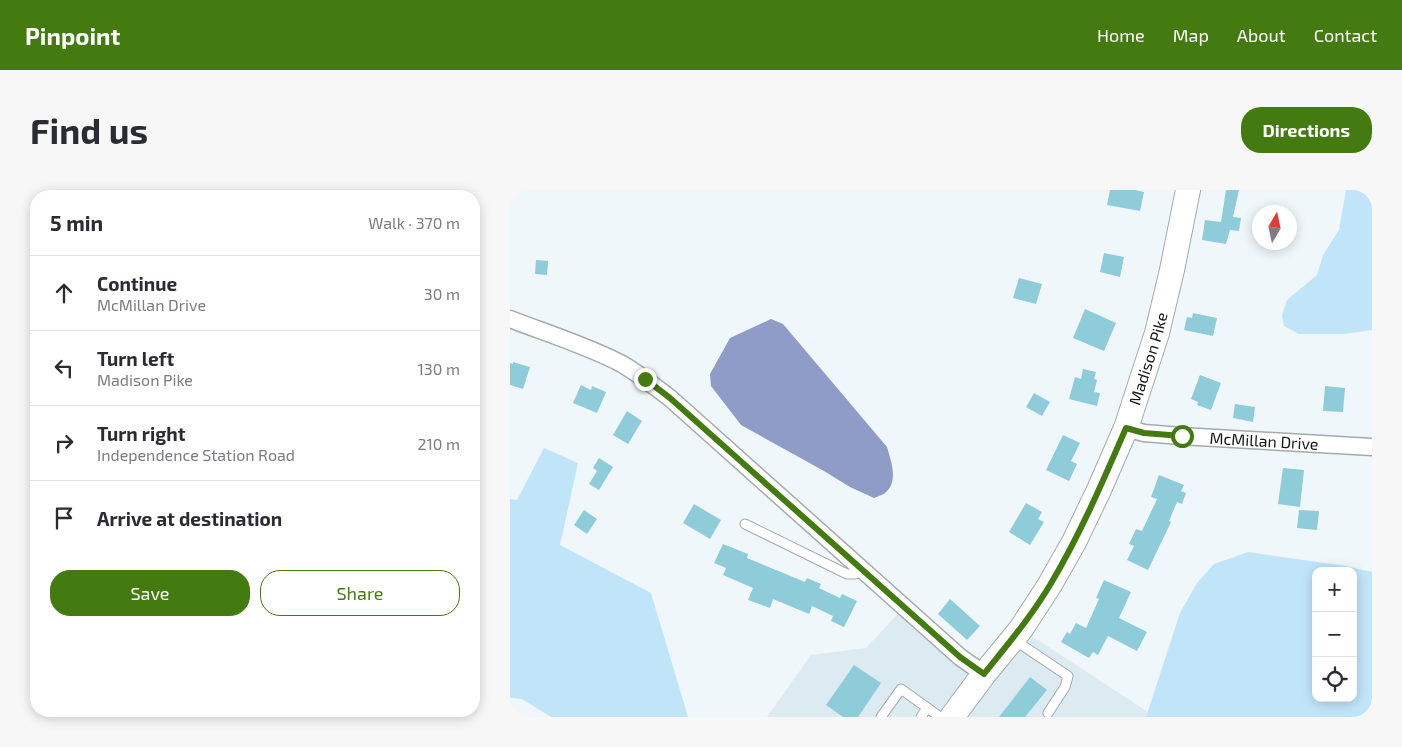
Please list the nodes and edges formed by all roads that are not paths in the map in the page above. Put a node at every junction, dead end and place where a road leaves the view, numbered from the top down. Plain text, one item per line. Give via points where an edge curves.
1 (1188, 190) edge
2 (510, 319) edge
3 (1126, 428) junction
4 (1372, 447) edge
5 (745, 524) dead end
6 (863, 571) junction
7 (1013, 638) junction
8 (984, 674) junction
9 (927, 708) junction
10 (1048, 713) dead end
11 (880, 717) edge
12 (921, 717) edge
13 (940, 717) edge
14 (952, 717) edge

1 - 3 main road, Madison Pike via 1157,333
2 - 6 street via 591,350 645,379
3 - 4 street, McMillan Drive via 1182,436
3 - 7 main road, Madison Pike via 1074,542
5 - 6 lane via 847,574
6 - 8 street via 960,657
7 - 8 main road, Madison Pike
7 - 10 lane via 1068,676 1066,687
8 - 14 main road, Madison Pike
9 - 11 lane via 901,689
9 - 12 lane
9 - 13 lane

